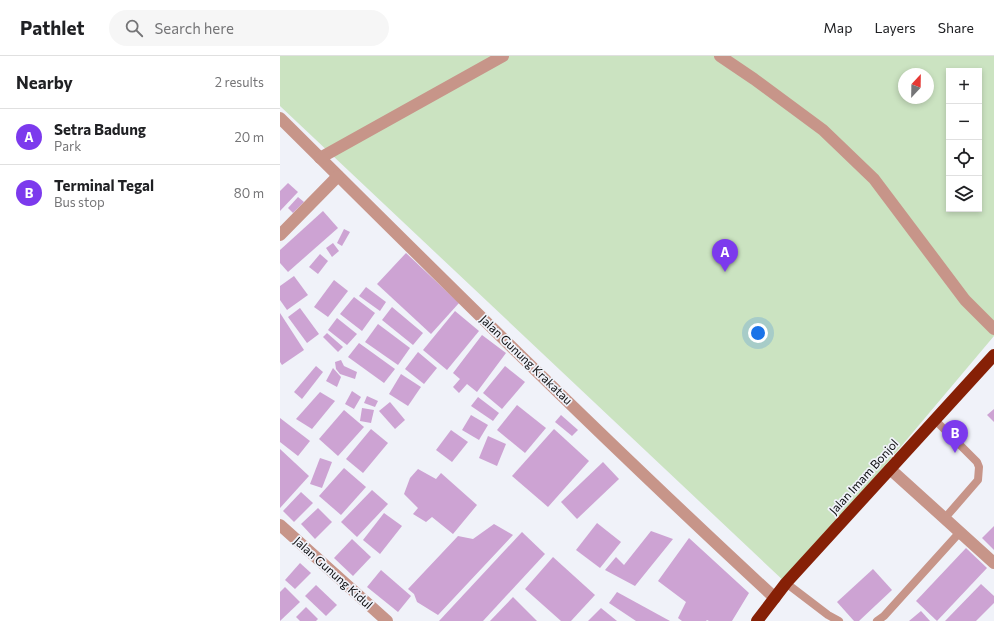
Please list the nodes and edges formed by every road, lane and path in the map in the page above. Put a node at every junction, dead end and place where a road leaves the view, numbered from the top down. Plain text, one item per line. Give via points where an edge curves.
1 (503, 56) edge
2 (720, 56) edge
3 (280, 118) edge
4 (320, 158) junction
5 (338, 176) junction
6 (280, 235) edge
7 (994, 329) edge
8 (994, 355) edge
9 (935, 420) junction
10 (890, 469) junction
11 (945, 518) junction
12 (280, 525) edge
13 (960, 532) junction
14 (994, 563) edge
15 (786, 583) junction
16 (775, 598) junction
17 (387, 621) edge
18 (757, 621) edge
19 (840, 621) edge
20 (876, 621) edge

1 - 4 street
2 - 7 street via 823,130 874,179 965,300
3 - 4 street, Jalan Gunung Krakatau
4 - 5 street, Jalan Gunung Krakatau
5 - 6 street
5 - 16 street, Jalan Gunung Krakatau via 487,324
8 - 9 highway, Jalan Imam Bonjol
9 - 10 highway, Jalan Imam Bonjol
9 - 11 lane via 979,467 978,480
10 - 11 street
10 - 15 highway, Jalan Imam Bonjol
11 - 13 street
12 - 17 street, Jalan Gunung Kidul
13 - 14 street
13 - 20 lane via 884,616
15 - 16 highway, Jalan Imam Bonjol
15 - 19 lane
16 - 18 highway, Jalan Imam Bonjol

